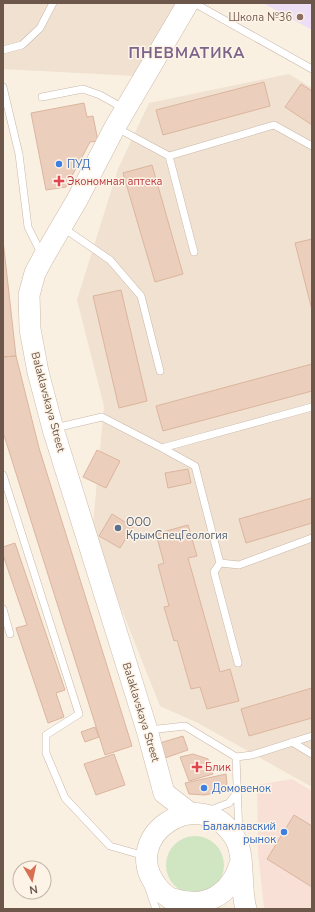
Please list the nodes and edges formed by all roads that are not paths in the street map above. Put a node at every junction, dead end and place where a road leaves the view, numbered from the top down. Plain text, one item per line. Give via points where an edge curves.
1 (53, 3) edge
2 (188, 3) edge
3 (194, 3) edge
4 (3, 50) edge
5 (312, 68) edge
6 (3, 87) edge
7 (42, 97) dead end
8 (125, 109) junction
9 (115, 127) junction
10 (312, 146) edge
11 (169, 156) junction
12 (60, 226) junction
13 (194, 252) dead end
14 (43, 258) junction
15 (160, 371) dead end
16 (312, 406) edge
17 (54, 429) junction
18 (162, 448) junction
19 (3, 475) edge
20 (312, 538) edge
21 (220, 563) junction
22 (3, 609) edge
23 (10, 634) dead end
24 (238, 663) dead end
25 (147, 730) junction
26 (312, 736) edge
27 (292, 742) junction
28 (312, 754) edge
29 (236, 757) junction
30 (164, 793) junction
31 (236, 794) junction
32 (194, 814) junction
33 (163, 824) junction
34 (240, 856) junction
35 (148, 863) junction
36 (171, 905) edge
37 (246, 909) edge

1 - 4 lane via 40,28 22,45
2 - 8 main road, Balaklavskaya Street
3 - 5 lane
6 - 14 lane via 19,154 28,227
7 - 8 lane via 83,89
8 - 9 main road, Balaklavskaya Street
9 - 11 lane
9 - 12 main road, Balaklavskaya Street via 77,200
10 - 11 lane via 274,124
11 - 13 lane
12 - 14 main road, Balaklavskaya Street
12 - 15 lane via 110,260 141,296
14 - 17 main road, Balaklavskaya Street via 35,273 29,295 30,329 38,372
16 - 18 lane
17 - 18 lane via 102,417
17 - 25 main road, Balaklavskaya Street
18 - 21 lane via 195,466
19 - 35 lane via 79,714 46,735 46,753 65,798 110,846
20 - 21 lane via 239,565
21 - 24 lane via 214,572
22 - 23 lane
25 - 29 lane via 185,726
25 - 30 main road, Balaklavskaya Street
26 - 27 lane
27 - 28 lane
27 - 29 lane via 252,755
29 - 31 lane
30 - 32 main road
30 - 33 main road, Balaklavskaya Street
31 - 32 lane via 219,808
31 - 34 lane
32 - 33 main road via 179,815
32 - 34 main road via 207,815 225,825 232,833
33 - 35 main road via 151,839
34 - 36 main road via 236,876 227,888 215,897 201,903
34 - 37 main road
35 - 36 main road via 153,881

